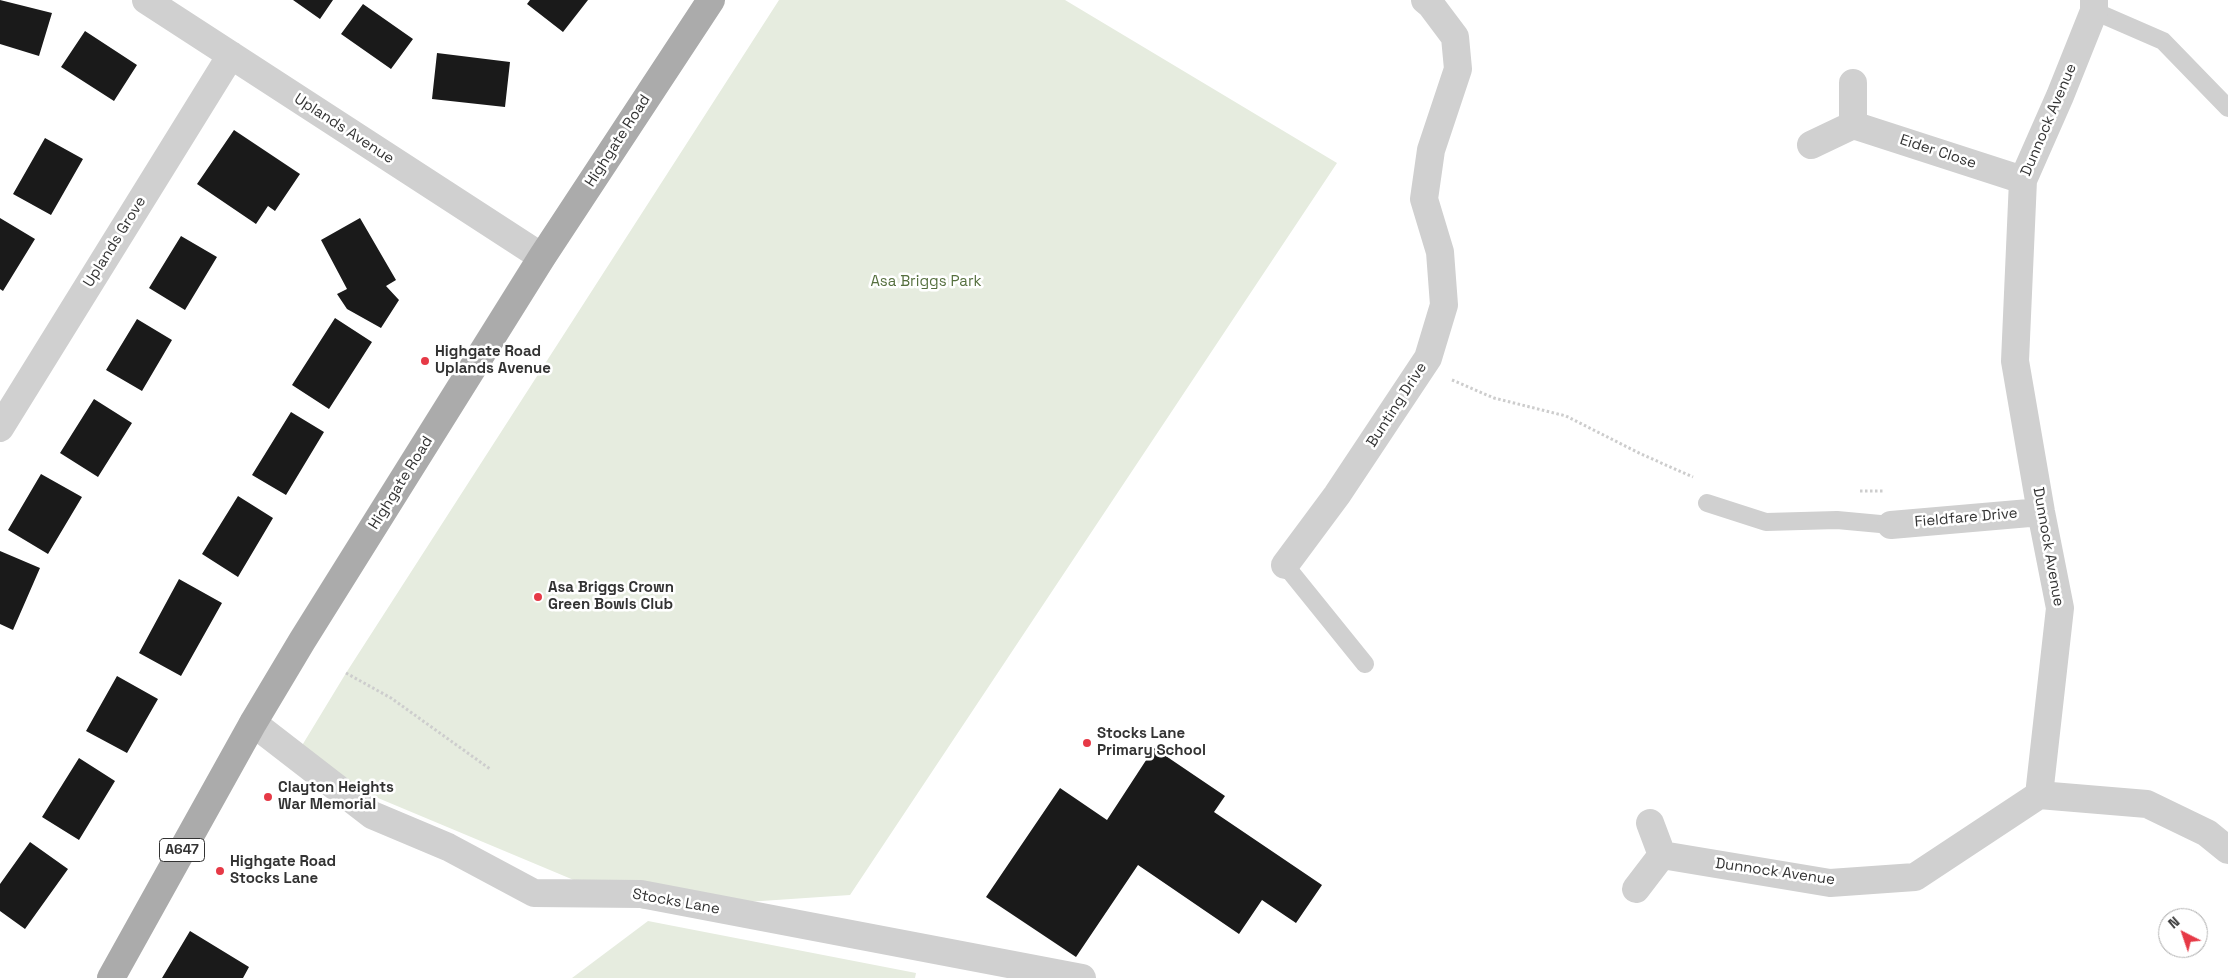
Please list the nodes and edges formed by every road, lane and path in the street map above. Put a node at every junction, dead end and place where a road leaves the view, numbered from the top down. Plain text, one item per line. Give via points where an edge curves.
1 (146, 0) edge
2 (711, 0) edge
3 (1425, 0) edge
4 (2094, 6) edge
5 (231, 55) junction
6 (1853, 83) dead end
7 (2228, 108) edge
8 (1853, 125) junction
9 (1811, 145) dead end
10 (2023, 180) junction
11 (542, 257) junction
12 (1421, 368) junction
13 (0, 428) edge
14 (1701, 481) dead end
15 (1857, 492) dead end
16 (1706, 503) dead end
17 (2041, 512) junction
18 (1892, 525) junction
19 (1285, 566) joint
20 (1365, 664) dead end
21 (346, 673) dead end
22 (253, 723) junction
23 (490, 769) dead end
24 (2039, 795) junction
25 (1650, 823) dead end
26 (2228, 850) edge
27 (1662, 854) junction
28 (1636, 888) dead end
29 (111, 978) edge
30 (1082, 978) edge

1 - 5 street, Uplands Avenue
2 - 11 main road, Highgate Road / A647
3 - 12 street, Bunting Drive via 1455,37 1458,69 1431,150 1424,199 1440,252 1444,305 1428,358
4 - 7 lane via 2163,41
4 - 10 street, Dunnock Avenue
5 - 11 street, Uplands Avenue
5 - 13 street, Uplands Grove
6 - 8 street
8 - 9 street
8 - 10 street, Eider Close
10 - 17 street, Dunnock Avenue via 2015,361
11 - 22 main road, Highgate Road / A647
12 - 14 path via 1494,398 1566,416
12 - 19 street, Bunting Drive via 1337,495
15 - 18 path via 1896,493
16 - 18 lane via 1766,522 1837,520
17 - 18 street, Fieldfare Drive
17 - 24 street, Dunnock Avenue via 2060,608
19 - 20 lane
21 - 23 path via 391,698
22 - 29 main road, Highgate Road / A647
22 - 30 street, Stocks Lane via 372,814 448,848 534,893 641,894
24 - 26 street via 2147,804 2207,832
24 - 27 street, Dunnock Avenue via 1915,877 1830,883
25 - 27 street
27 - 28 street

